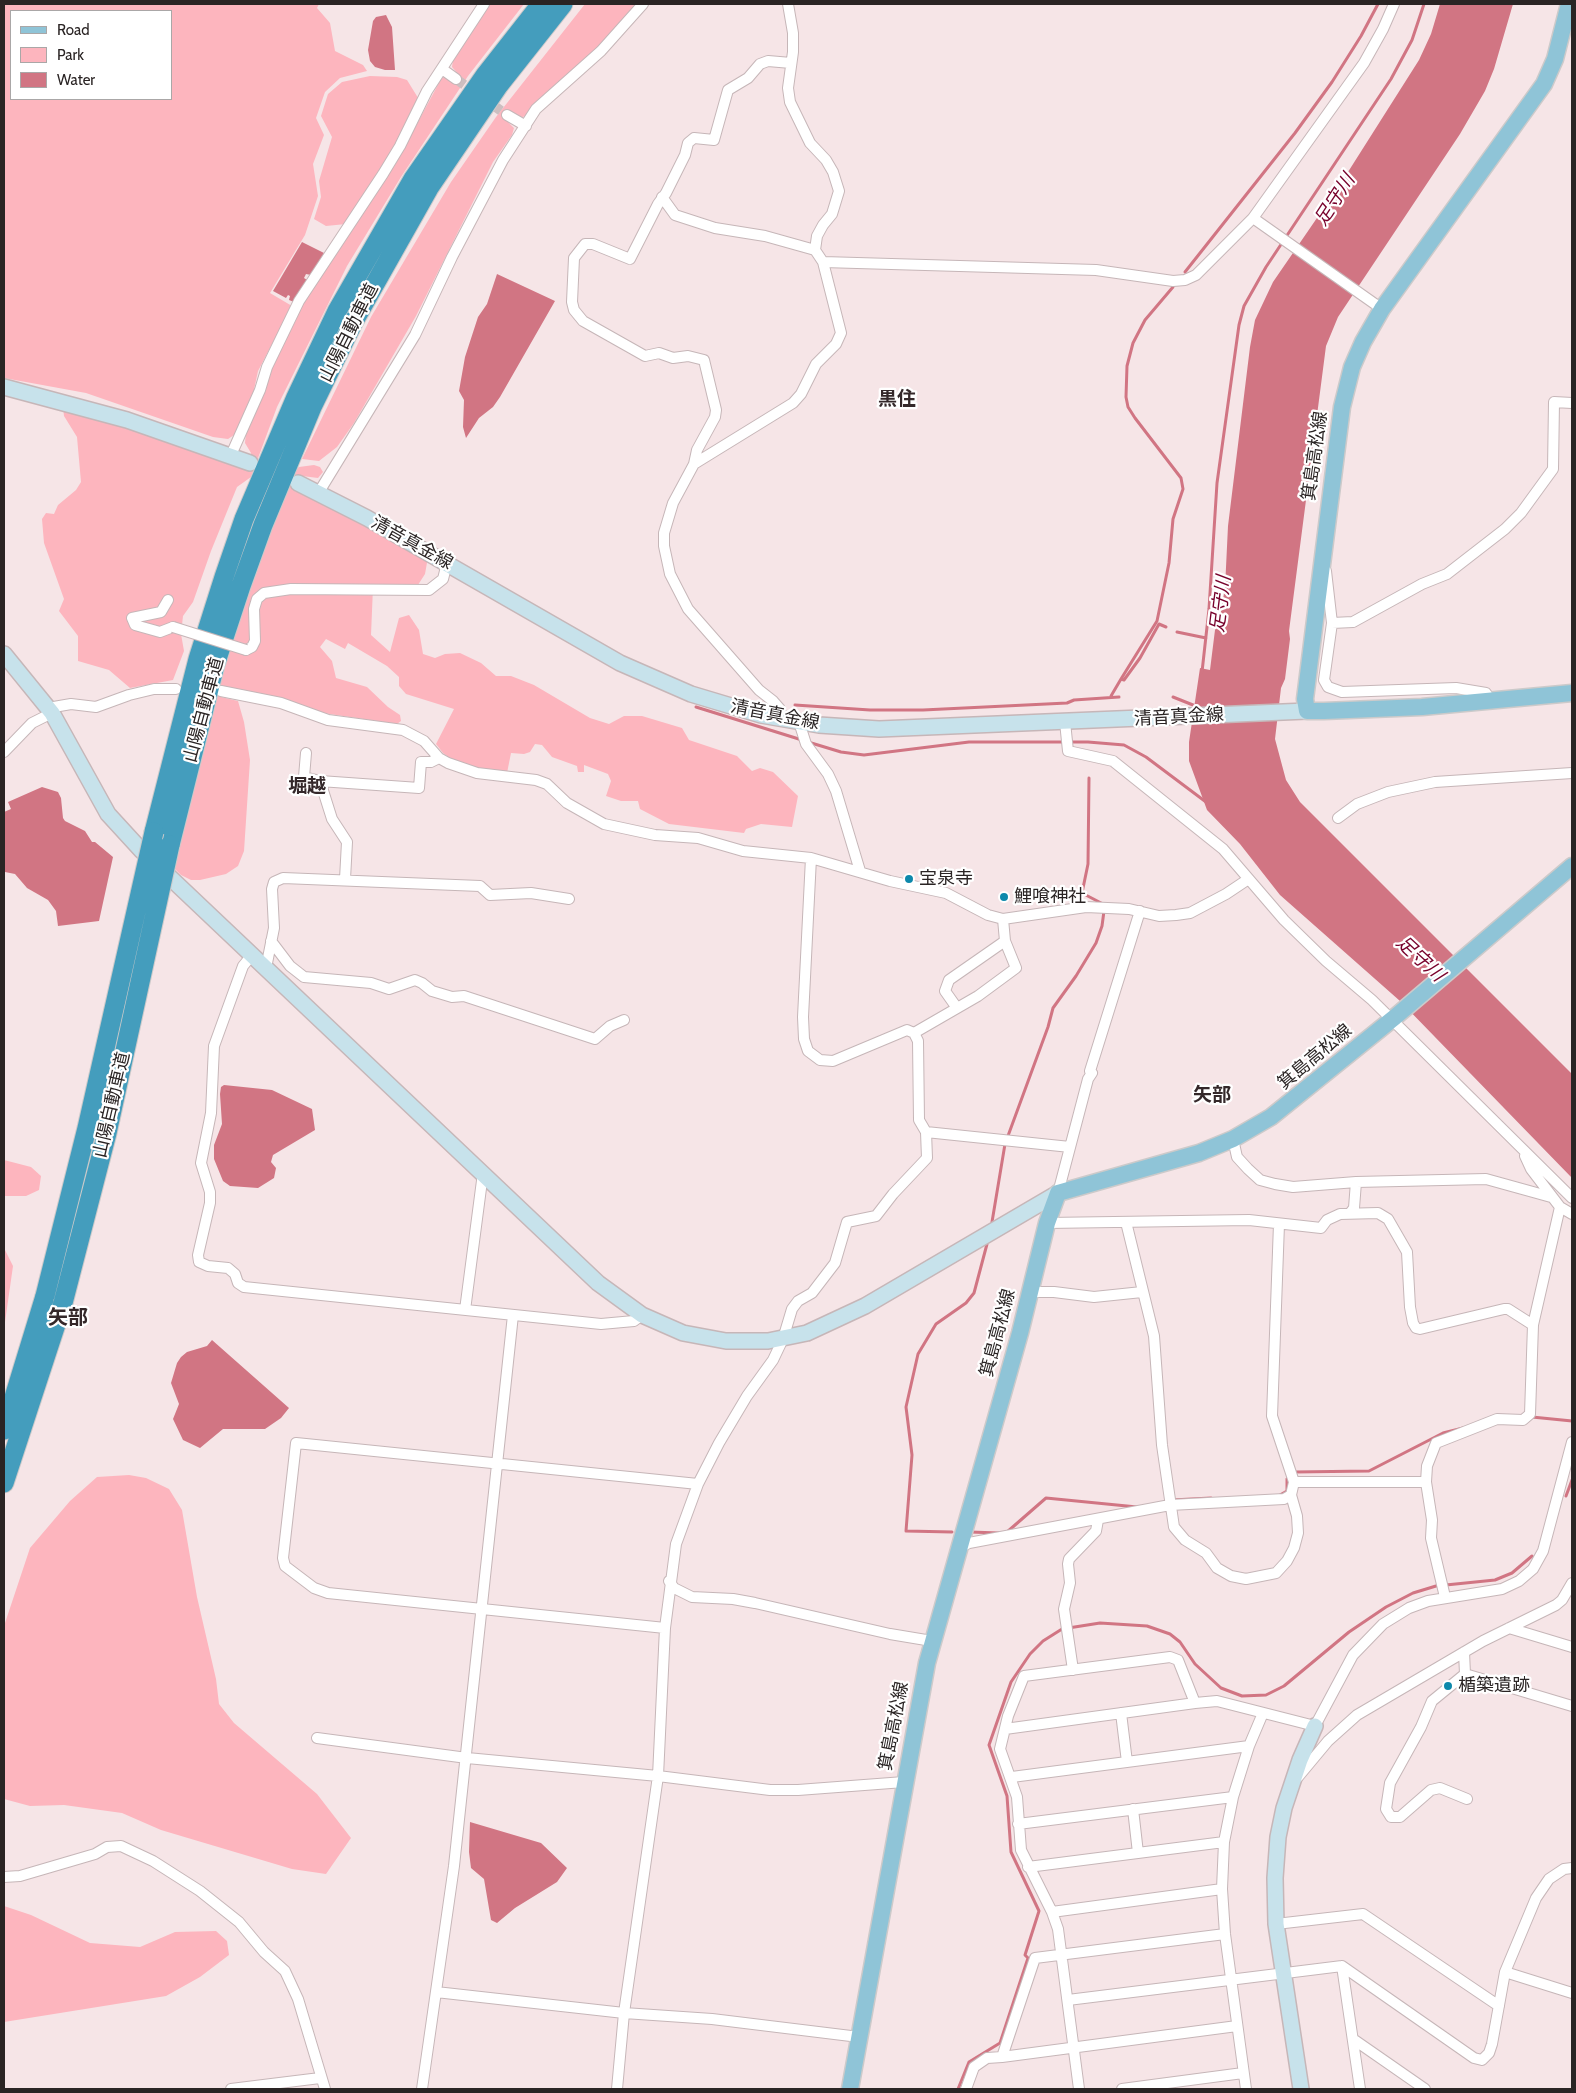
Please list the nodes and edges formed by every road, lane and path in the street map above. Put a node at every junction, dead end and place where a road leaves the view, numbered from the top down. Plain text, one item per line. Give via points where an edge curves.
1 (484, 4) edge
2 (541, 4) edge
3 (563, 4) edge
4 (643, 4) edge
5 (788, 4) edge
6 (1394, 4) edge
7 (1569, 4) edge
8 (791, 64) junction
9 (442, 69) junction
10 (456, 79) tunnel mouth
11 (507, 115) tunnel mouth
12 (526, 126) junction
13 (662, 197) junction
14 (1257, 220) junction
15 (815, 250) junction
16 (823, 262) junction
17 (1379, 307) junction
18 (4, 387) edge
19 (1572, 403) edge
20 (231, 455) junction
21 (250, 463) dead end
22 (694, 464) junction
23 (298, 483) dead end
24 (318, 492) junction
25 (447, 563) junction
26 (1320, 571) junction
27 (168, 600) dead end
28 (1332, 623) junction
29 (4, 654) edge
30 (176, 689) dead end
31 (222, 691) dead end
32 (1572, 693) edge
33 (1490, 700) junction
34 (50, 710) junction
35 (1307, 711) junction
36 (779, 718) junction
37 (802, 733) junction
38 (1066, 735) junction
39 (4, 752) edge
40 (306, 753) dead end
41 (439, 758) junction
42 (1572, 773) edge
43 (320, 781) junction
44 (1338, 818) dead end
45 (811, 858) junction
46 (1572, 866) edge
47 (860, 871) junction
48 (345, 879) junction
49 (1247, 880) junction
50 (569, 899) dead end
51 (1140, 911) junction
52 (1003, 919) junction
53 (271, 941) junction
54 (1005, 941) junction
55 (252, 954) junction
56 (266, 968) junction
57 (957, 1008) junction
58 (1393, 1018) junction
59 (624, 1020) dead end
60 (914, 1033) junction
61 (926, 1132) junction
62 (1233, 1139) junction
63 (1070, 1147) junction
64 (1523, 1151) junction
65 (483, 1173) junction
66 (1356, 1182) junction
67 (1058, 1193) junction
68 (1551, 1197) junction
69 (1572, 1198) edge
70 (1560, 1207) junction
71 (1350, 1213) junction
72 (1572, 1214) edge
73 (1126, 1222) junction
74 (1047, 1223) junction
75 (1279, 1224) junction
76 (1030, 1292) junction
77 (1142, 1292) junction
78 (465, 1310) junction
79 (513, 1314) junction
80 (642, 1316) junction
81 (1533, 1325) junction
82 (783, 1339) junction
83 (4, 1430) edge
84 (1572, 1442) edge
85 (497, 1462) junction
86 (1292, 1477) junction
87 (1426, 1482) junction
88 (4, 1483) edge
89 (698, 1484) junction
90 (1291, 1495) junction
91 (1170, 1502) junction
92 (1098, 1520) junction
93 (959, 1548) junction
94 (669, 1581) junction
95 (1571, 1587) edge
96 (1442, 1589) junction
97 (481, 1610) junction
98 (665, 1628) junction
99 (1509, 1628) junction
100 (932, 1641) junction
101 (1572, 1648) edge
102 (1464, 1652) junction
103 (1073, 1670) junction
104 (1465, 1674) junction
105 (1195, 1703) junction
106 (1572, 1706) edge
107 (1121, 1713) junction
108 (1263, 1713) junction
109 (1315, 1726) junction
110 (1005, 1729) junction
111 (316, 1738) dead end
112 (1249, 1746) junction
113 (467, 1758) junction
114 (1127, 1762) junction
115 (658, 1776) junction
116 (1012, 1777) junction
117 (904, 1782) junction
118 (1290, 1787) junction
119 (1233, 1797) junction
120 (1467, 1799) dead end
121 (1133, 1809) junction
122 (1018, 1824) junction
123 (1224, 1842) junction
124 (1138, 1853) junction
125 (1028, 1867) junction
126 (1572, 1868) edge
127 (4, 1876) edge
128 (1222, 1889) junction
129 (1052, 1912) junction
130 (1276, 1924) junction
131 (1225, 1934) junction
132 (1062, 1954) junction
133 (1342, 1966) junction
134 (1504, 1972) junction
135 (1286, 1973) junction
136 (1232, 1980) junction
137 (436, 1992) junction
138 (1572, 1993) edge
139 (1068, 2000) junction
140 (1499, 2006) junction
141 (624, 2013) junction
142 (1237, 2026) junction
143 (859, 2037) junction
144 (1353, 2039) junction
145 (1074, 2047) junction
146 (1002, 2057) junction
147 (1243, 2073) junction
148 (320, 2078) junction
149 (231, 2089) edge
150 (325, 2089) edge
151 (422, 2089) edge
152 (617, 2089) edge
153 (850, 2089) edge
154 (966, 2089) edge
155 (1079, 2089) edge
156 (1122, 2089) edge
157 (1246, 2089) edge
158 (1302, 2089) edge
159 (1360, 2089) edge
160 (1425, 2089) edge

1 - 9 street
2 - 83 highway, 山陽自動車道, bridge via 486,74 413,180 337,311 248,510 195,669 45,1296
3 - 88 highway, 山陽自動車道, bridge via 499,84 429,188 354,321 312,407 269,508 211,683 170,845 107,1133 63,1303
4 - 12 street via 602,51 536,109
5 - 8 street via 793,33
6 - 14 street via 1364,63
7 - 17 main road, 箕島高松線 via 1556,59 1544,84
8 - 13 street via 768,61 760,64 748,78 728,90 714,140 694,138 688,143 686,155
8 - 15 street via 788,88 794,114 810,143 826,160 839,191 832,214 817,236
9 - 10 street
9 - 20 street via 427,91 400,146 299,302 266,367 260,390
11 - 12 street
12 - 24 street via 503,160 416,335
13 - 15 street via 674,215 715,228 764,236
13 - 22 street via 630,259 593,244 585,244 578,250 574,258 572,302 583,320 645,356 660,353 673,358 688,356 704,360 716,410 697,450
14 - 16 street via 1196,276 1185,280 1096,270
14 - 17 street
15 - 16 street
16 - 22 street via 840,323 841,333 836,344 816,364 793,403
17 - 26 main road, 箕島高松線 via 1346,385
18 - 20 street via 127,420
19 - 28 street via 1554,402 1553,469 1521,513 1456,569 1353,622
20 - 21 street
22 - 36 street via 665,526 664,546 670,574 688,609 759,690 780,709
23 - 24 street, 清音真金線
24 - 25 street, 清音真金線
25 - 27 street, bridge via 443,579 429,590 291,589 264,593 257,599 254,609 256,640 246,650 173,627 160,632 135,625 132,618 161,612
25 - 36 street, 清音真金線 via 642,674 713,702
26 - 28 street via 1327,571
26 - 35 main road, 箕島高松線 via 1305,686
28 - 33 street via 1324,680 1334,691 1456,688 1486,693
29 - 34 street
30 - 34 street via 154,689 102,706 63,704
31 - 41 street via 281,703 328,720 403,730 424,741
32 - 33 main road
33 - 35 main road via 1422,707
34 - 39 street via 32,723
34 - 55 street via 108,814 141,850
35 - 38 street, 清音真金線 via 1163,717
36 - 37 street, 清音真金線
37 - 38 street, 清音真金線 via 879,729
37 - 47 street via 836,791
38 - 49 street via 1068,751 1114,761 1128,770 1223,849
40 - 43 street via 304,777
41 - 43 street via 421,762 419,788
41 - 45 street via 478,773 547,784 567,802 604,824 655,835 698,838 743,851
42 - 44 street via 1435,782 1388,792 1357,804
43 - 48 street via 332,820 347,842
45 - 47 street
45 - 60 street via 803,1017 808,1051 820,1060 833,1061 907,1030
46 - 58 main road, 箕島高松線
47 - 52 street via 946,893 988,915
48 - 50 street via 480,886 490,895 531,893
48 - 53 street via 283,878 274,882
49 - 51 street via 1190,913 1159,916
49 - 58 street via 1284,920
51 - 52 street via 1086,907
51 - 63 street via 1090,1070 1092,1073
52 - 54 street
53 - 56 street
53 - 59 street via 290,966 304,977 371,983 390,989 415,980 432,991 452,997 464,996 595,1040 610,1026
54 - 57 street via 1016,968
54 - 57 street via 949,980 945,991
55 - 56 street
55 - 78 street via 243,966 214,1046 211,1113 201,1163 210,1203 199,1262 228,1268 244,1287
56 - 65 street
57 - 60 street
58 - 62 main road, 箕島高松線 via 1295,1100
58 - 64 street
60 - 61 street via 918,1041 919,1120
61 - 63 street
61 - 82 street via 927,1158 876,1216 847,1222 835,1262 812,1293 792,1309
62 - 66 street via 1237,1157 1260,1180 1293,1187
62 - 67 main road, 箕島高松線 via 1198,1153
63 - 67 street
64 - 68 street via 1531,1169
64 - 69 street
65 - 78 street
65 - 80 street via 598,1283
66 - 68 street via 1486,1179
66 - 71 street via 1354,1208
67 - 74 main road, 箕島高松線
67 - 82 street via 845,1318
68 - 70 street
70 - 72 street
70 - 81 street
71 - 75 street via 1327,1220 1321,1228
71 - 81 street via 1378,1213 1388,1219 1404,1245 1410,1307 1416,1328 1504,1309
73 - 74 street
73 - 75 street via 1249,1220
73 - 77 street
74 - 76 main road, 箕島高松線
75 - 86 street via 1272,1416
76 - 77 street via 1094,1297
76 - 93 main road, 箕島高松線
77 - 91 street via 1154,1336
78 - 79 street
79 - 80 street via 601,1324 634,1322
79 - 85 street
80 - 82 street via 704,1338 753,1342
81 - 87 street via 1527,1416 1497,1419 1436,1443 1427,1466
82 - 89 street via 719,1443
84 - 96 street via 1543,1551 1533,1569 1502,1589
85 - 89 street
85 - 97 street
85 - 97 street via 296,1443 284,1551 285,1566 314,1588 328,1593
86 - 87 street
86 - 90 street
87 - 96 street via 1432,1520 1431,1538
89 - 94 street via 676,1544
90 - 91 street via 1284,1498
90 - 91 street via 1298,1533 1294,1548 1276,1572 1246,1579 1231,1576 1217,1568 1206,1553 1185,1540 1174,1528
91 - 92 street
92 - 93 street via 969,1543
92 - 103 street via 1096,1531 1069,1559 1070,1583 1064,1600
93 - 100 main road, 箕島高松線
94 - 98 street
94 - 100 street via 674,1588 692,1597 748,1601
95 - 99 street via 1556,1605
96 - 109 street via 1372,1633 1353,1655
97 - 98 street
97 - 113 street
98 - 115 street
99 - 101 street
99 - 102 street
100 - 117 main road, 箕島高松線
102 - 104 street
102 - 118 street via 1342,1726
103 - 105 street via 1170,1657 1178,1660
103 - 110 street via 1024,1676
104 - 106 street
104 - 120 street via 1432,1701 1390,1782 1386,1809 1391,1817 1400,1817 1431,1790 1440,1788
105 - 107 street
105 - 108 street via 1217,1701
107 - 110 street
107 - 114 street
108 - 109 street
108 - 112 street
109 - 118 street
110 - 116 street via 1000,1749
111 - 113 street
112 - 114 street
112 - 119 street
113 - 115 street
113 - 137 street
114 - 116 street
115 - 117 street via 770,1790
115 - 141 street
116 - 122 street
117 - 143 main road, 箕島高松線
118 - 130 street via 1278,1837
119 - 121 street
119 - 123 street
121 - 122 street
121 - 124 street
122 - 125 street via 1020,1850
123 - 124 street
123 - 128 street
124 - 125 street
125 - 129 street
126 - 134 street via 1556,1873 1543,1886
127 - 148 street via 20,1876 95,1854 107,1846 122,1846 200,1891 239,1922 285,1971 298,1999
128 - 129 street
128 - 131 street
129 - 132 street
130 - 135 street
130 - 140 street via 1363,1914
131 - 132 street
131 - 136 street
132 - 139 street
132 - 146 street via 1035,1958
133 - 135 street
133 - 140 street via 1474,2058 1482,2060 1488,2053
133 - 144 street
134 - 138 street
134 - 140 street
135 - 136 street
135 - 158 street
136 - 139 street
136 - 142 street
137 - 141 street
137 - 151 street
139 - 145 street
141 - 143 street via 712,2019
141 - 152 street
142 - 145 street
142 - 147 street
143 - 153 main road, 箕島高松線
144 - 159 street
144 - 160 street
145 - 146 street
145 - 155 street
146 - 154 street via 987,2058 974,2068
147 - 156 street
147 - 157 street
148 - 149 street
148 - 150 street

